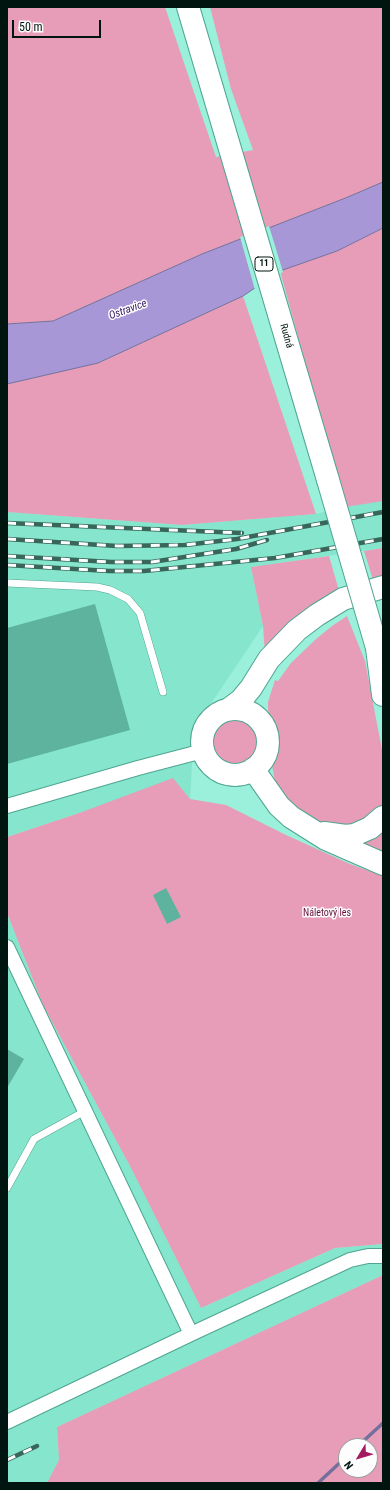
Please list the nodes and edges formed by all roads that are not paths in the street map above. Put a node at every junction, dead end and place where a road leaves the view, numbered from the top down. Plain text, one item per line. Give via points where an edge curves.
1 (188, 7) edge
2 (7, 583) edge
3 (383, 587) edge
4 (383, 594) edge
5 (380, 657) edge
6 (163, 692) dead end
7 (383, 695) edge
8 (228, 709) junction
9 (261, 720) junction
10 (203, 751) junction
11 (253, 769) junction
12 (7, 806) edge
13 (383, 817) edge
14 (313, 831) junction
15 (383, 864) edge
16 (7, 947) edge
17 (85, 1111) junction
18 (7, 1188) edge
19 (383, 1256) edge
20 (191, 1334) junction
21 (7, 1422) edge

1 - 5 main road, Rudná / 11, bridge
2 - 6 lane via 97,587 128,598 140,613
3 - 8 main road via 343,599 297,630 269,659 241,700
4 - 9 main road via 331,620 290,656 263,695
5 - 7 main road, Rudná
8 - 9 main road via 246,710
8 - 10 main road via 219,712 208,722 202,736
9 - 11 main road via 267,733 268,747 263,760
10 - 11 main road via 208,761 221,772 237,775
10 - 12 street
11 - 14 main road via 279,806
13 - 14 main road via 370,828 354,835 330,835
14 - 15 main road via 338,845
16 - 17 street
17 - 18 lane via 34,1140
17 - 20 street
19 - 20 street via 350,1260
20 - 21 street

